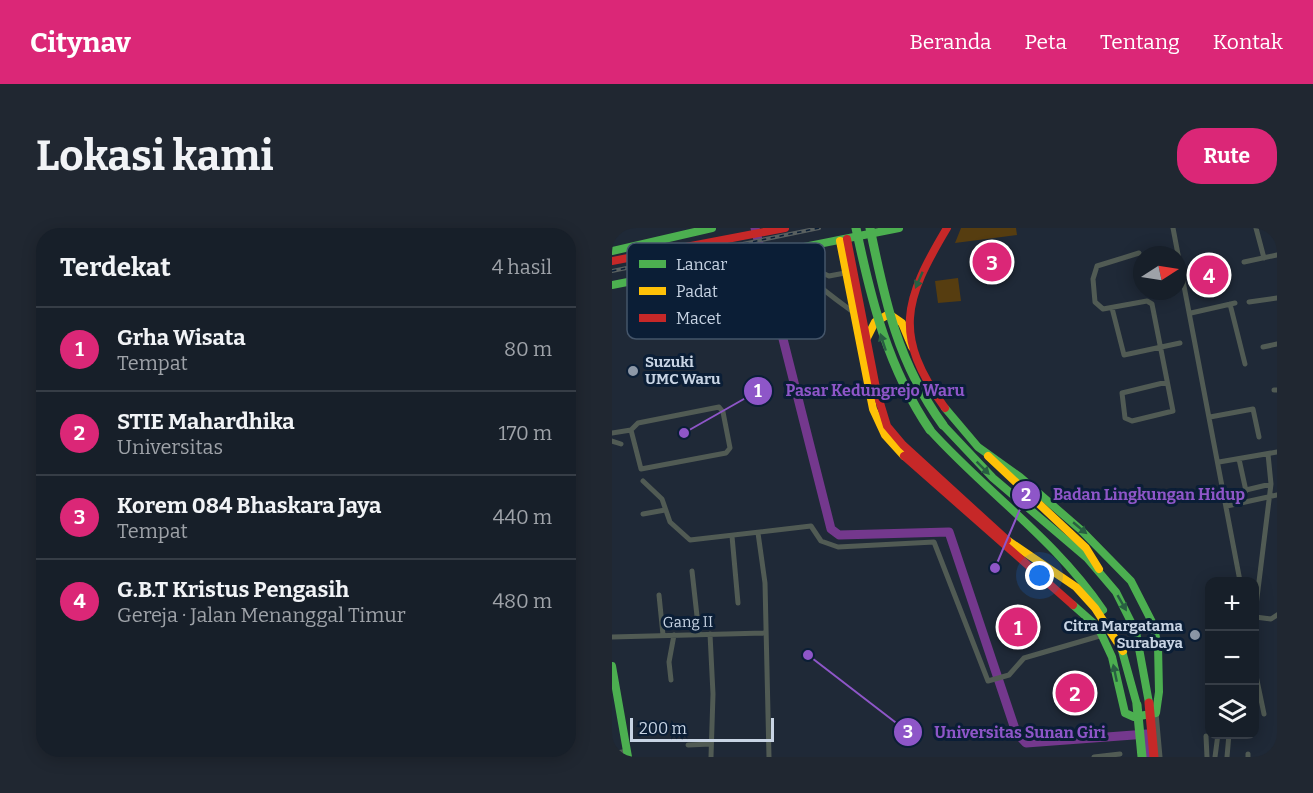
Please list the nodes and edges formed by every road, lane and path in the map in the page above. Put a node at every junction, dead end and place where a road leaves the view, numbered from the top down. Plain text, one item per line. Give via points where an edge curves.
1 (712, 228) edge
2 (785, 228) edge
3 (856, 228) edge
4 (870, 228) edge
5 (899, 228) edge
6 (946, 228) edge
7 (1173, 228) edge
8 (1256, 228) edge
9 (843, 240) junction
10 (652, 243) edge
11 (710, 243) edge
12 (825, 244) edge
13 (627, 248) edge
14 (612, 251) edge
15 (1133, 255) edge
16 (1277, 255) edge
17 (627, 258) edge
18 (1264, 258) junction
19 (612, 261) edge
20 (1244, 262) dead end
21 (845, 273) junction
22 (825, 274) edge
23 (627, 282) edge
24 (612, 285) edge
25 (825, 291) edge
26 (1277, 299) edge
27 (1249, 302) dead end
28 (1112, 308) junction
29 (853, 312) junction
30 (1191, 313) junction
31 (1180, 343) dead end
32 (867, 344) junction
33 (1277, 344) edge
34 (912, 347) junction
35 (1160, 347) junction
36 (1263, 348) dead end
37 (1245, 364) dead end
38 (1167, 382) junction
39 (1210, 417) junction
40 (631, 430) junction
41 (612, 433) edge
42 (1259, 437) dead end
43 (612, 441) edge
44 (621, 444) dead end
45 (1277, 452) edge
46 (1268, 454) junction
47 (988, 456) junction
48 (1239, 459) junction
49 (1219, 462) junction
50 (643, 481) dead end
51 (1271, 484) junction
52 (1246, 491) junction
53 (1225, 495) junction
54 (1277, 495) edge
55 (1269, 496) junction
56 (1227, 506) junction
57 (665, 510) junction
58 (643, 514) dead end
59 (759, 532) junction
60 (732, 536) junction
61 (692, 570) dead end
62 (1101, 573) junction
63 (1239, 577) edge
64 (1259, 582) edge
65 (659, 595) dead end
66 (738, 603) dead end
67 (1277, 615) edge
68 (1259, 618) edge
69 (766, 633) junction
70 (699, 634) junction
71 (710, 634) junction
72 (663, 635) junction
73 (674, 635) junction
74 (1103, 635) junction
75 (612, 637) edge
76 (1123, 651) junction
77 (612, 666) edge
78 (671, 680) dead end
79 (1258, 685) edge
80 (1156, 713) junction
81 (1264, 714) dead end
82 (1206, 739) edge
83 (1217, 739) edge
84 (1228, 739) edge
85 (711, 744) junction
86 (688, 745) dead end
87 (612, 754) edge
88 (627, 754) edge
89 (1120, 754) dead end
90 (1110, 756) edge
91 (711, 757) edge
92 (769, 757) edge
93 (1094, 757) edge
94 (1142, 757) edge
95 (1154, 757) edge
96 (1160, 757) edge
97 (1207, 757) edge
98 (1215, 757) edge
99 (1227, 757) edge

1 - 10 main road
2 - 11 main road
76 -> 3 main road, bridge via 1102,608 1076,571 966,470 930,430 900,386 874,311
4 -> 62 main road, bridge via 899,352 912,379 943,425 1000,484
5 - 9 main road
6 -> 34 main road via 913,293 909,315
7 - 30 street
8 - 18 street
9 - 12 main road
9 - 21 main road
9 - 32 main road
13 - 14 main road
15 - 28 street via 1101,264 1094,270 1095,302 1100,308
16 - 18 street
17 - 19 main road
18 - 20 street
21 - 22 street
21 - 29 main road
23 - 24 main road
25 - 29 street
26 - 27 street
28 - 35 street via 1150,302
28 - 35 street via 1123,354
29 - 74 main road via 870,400 885,435 1076,606
30 - 37 street via 1233,303
30 - 39 street
31 - 35 street
32 - 34 main road via 873,321 890,314 904,326
32 - 76 main road via 882,414 897,439 1010,543 1076,587
33 - 36 street
34 - 47 main road via 921,371 944,408
35 - 38 street
38 - 38 street via 1122,393 1125,417 1132,421 1172,413
39 - 42 street via 1253,408
39 - 49 street
40 - 40 street via 638,423 719,407 730,448 726,453 641,469
40 - 41 street
43 - 44 street
45 - 46 street
46 - 48 street
46 - 51 street
47 - 62 main road via 1086,548
47 -> 80 main road via 1105,549 1134,584 1159,640
48 - 49 street
48 - 52 street
49 - 53 street
50 - 57 street via 662,499
51 - 52 street
51 - 55 street
52 - 53 street
53 - 56 street
54 - 55 street
55 - 56 street
55 - 64 street
56 - 63 street
57 - 58 street
57 - 60 street via 670,522 690,540
59 - 60 street
59 - 69 street
59 - 74 street via 813,527 821,541 838,547 934,542 988,681 1009,675 1024,658
60 - 66 street
61 - 70 street
62 -> 95 main road, bridge via 1118,594 1135,628
65 - 72 street
67 - 68 street via 1271,619
69 - 71 street, Gang II
69 - 92 street
70 - 71 street, Gang II
70 - 73 street, Gang II
71 - 85 street
72 - 73 street, Gang II
72 - 75 street, Gang II
73 - 78 street via 669,662
80 -> 74 main road via 1134,717 1125,713
76 - 94 main road, bridge via 1137,705
77 - 88 main road
79 - 81 street
80 - 96 street
82 - 97 street
83 - 98 street
84 - 99 street
85 - 86 street
85 - 91 street
87 - 88 street
89 - 90 street
90 - 93 street

